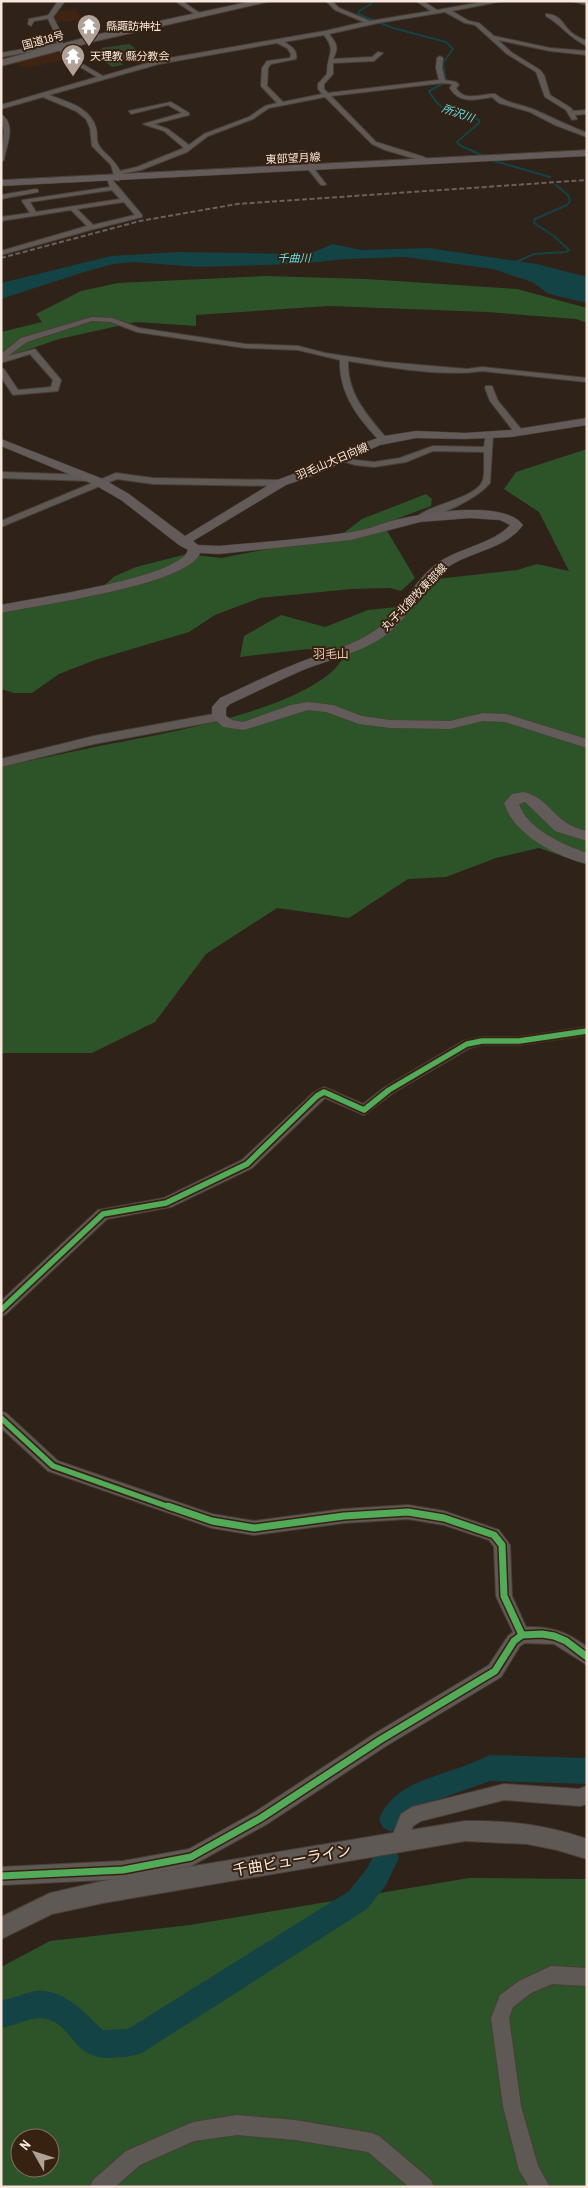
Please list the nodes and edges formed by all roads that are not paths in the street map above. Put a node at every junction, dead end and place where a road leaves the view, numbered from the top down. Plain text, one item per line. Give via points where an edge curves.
1 (62, 1) edge
2 (178, 1) edge
3 (267, 1) edge
4 (329, 1) edge
5 (419, 1) edge
6 (500, 1) edge
7 (575, 1) edge
8 (587, 3) edge
9 (445, 9) junction
10 (435, 11) junction
11 (548, 14) dead end
12 (200, 16) junction
13 (50, 17) junction
14 (370, 23) junction
15 (31, 24) dead end
16 (325, 33) junction
17 (490, 37) junction
18 (278, 41) junction
19 (587, 44) edge
20 (59, 46) junction
21 (380, 53) dead end
22 (587, 53) edge
23 (1, 55) edge
24 (440, 58) dead end
25 (331, 61) junction
26 (1, 63) edge
27 (101, 77) junction
28 (445, 81) junction
29 (44, 95) junction
30 (326, 95) junction
31 (281, 104) junction
32 (1, 105) edge
33 (587, 112) edge
34 (1, 116) edge
35 (573, 116) junction
36 (587, 118) edge
37 (141, 121) junction
38 (565, 127) junction
39 (587, 135) edge
40 (188, 148) junction
41 (302, 152) dead end
42 (587, 153) edge
43 (1, 160) edge
44 (428, 162) junction
45 (313, 168) junction
46 (115, 180) junction
47 (1, 183) edge
48 (323, 184) dead end
49 (84, 193) junction
50 (1, 197) edge
51 (126, 200) junction
52 (73, 209) junction
53 (34, 213) junction
54 (1, 219) edge
55 (92, 227) junction
56 (1, 253) edge
57 (344, 358) junction
58 (1, 360) edge
59 (1, 370) edge
60 (587, 380) edge
61 (489, 388) dead end
62 (587, 421) edge
63 (518, 432) junction
64 (489, 435) junction
65 (384, 440) junction
66 (1, 442) edge
67 (487, 450) junction
68 (337, 458) junction
69 (1, 476) edge
70 (94, 480) junction
71 (278, 483) junction
72 (420, 518) junction
73 (1, 524) edge
74 (189, 545) junction
75 (1, 609) edge
76 (219, 717) junction
77 (587, 744) edge
78 (1, 763) edge
79 (587, 836) edge
80 (587, 859) edge
81 (587, 1032) edge
82 (1, 1310) edge
83 (1, 1418) edge
84 (522, 1635) junction
85 (587, 1657) edge
86 (587, 1794) edge
87 (399, 1842) junction
88 (587, 1849) edge
89 (1, 1876) edge
90 (1, 1928) edge
91 (587, 1977) edge
92 (100, 2187) edge
93 (424, 2187) edge
94 (540, 2187) edge

1 - 13 street
2 - 12 street
3 - 12 highway, 国道18号
4 - 14 street via 337,9
5 - 10 street
6 - 9 street
7 - 8 street
9 - 10 street
9 - 17 street via 477,24
10 - 14 street
11 - 19 street via 562,23 564,30 573,37
12 - 20 highway, 国道18号
13 - 15 street via 31,20
13 - 20 street via 59,35
14 - 16 street
16 - 18 street
16 - 25 street via 334,44
17 - 22 street via 551,52
17 - 35 street via 515,58 538,71 548,96
18 - 27 street via 158,62
18 - 31 street via 289,47 294,54 293,59 269,62 265,68 264,86
20 - 23 street
20 - 26 highway, 国道18号
20 - 27 street via 65,56
21 - 25 street via 374,60
24 - 28 street via 439,68
25 - 30 street via 330,74 320,86
27 - 29 street
28 - 30 street
28 - 38 street via 454,83 454,93 463,98 493,95 502,102 532,111
29 - 32 street
29 - 46 street via 84,113 93,126 96,147 109,156
30 - 31 street
30 - 44 street via 379,147 417,156
31 - 40 street via 267,107 251,118 206,135
33 - 35 street
34 - 43 street via 8,135
35 - 36 street
35 - 38 street via 574,122
37 - 37 street via 131,112 169,104 187,114
37 - 40 street via 166,130
38 - 39 street
40 - 46 street
41 - 45 street
42 - 44 main road, 東部望月線
44 - 45 main road, 東部望月線
45 - 46 main road, 東部望月線
45 - 48 street
46 - 47 main road, 東部望月線
46 - 49 street
46 - 51 street
49 - 50 street via 81,186
49 - 53 street via 24,201
51 - 52 street
51 - 55 street via 140,216
52 - 53 street
52 - 55 street
53 - 54 street
55 - 56 street
57 - 58 street via 298,348 245,346 137,330 112,320 92,319 24,340
57 - 60 street via 393,365 491,370
57 - 65 street via 342,371 346,386 369,426
58 - 59 street via 32,351 57,380 55,389 16,393
61 - 63 street via 494,401
62 - 63 main road, 羽毛山大日向線
63 - 64 main road, 羽毛山大日向線
64 - 65 main road, 羽毛山大日向線 via 413,434
64 - 67 street
65 - 68 main road, 羽毛山大日向線
66 - 70 main road
67 - 68 street via 437,448 392,463 353,464
67 - 72 street via 487,481 484,487
68 - 71 main road, 羽毛山大日向線
69 - 70 street
70 - 71 street via 116,476 153,481
70 - 73 street
70 - 74 main road via 125,497
71 - 74 main road, 羽毛山大日向線
72 - 74 main road, 丸子北御牧東部線 via 351,536 219,550
72 - 76 main road, 丸子北御牧東部線 via 485,514 510,519 517,526 510,533 441,566 384,630 371,639 299,666 225,701 219,708
74 - 75 main road, 羽毛山大日向線 via 191,559 164,574
76 - 77 main road via 228,724 244,726 308,706 328,708 359,720 390,724 450,725 483,717 506,718
76 - 78 street via 94,740
79 - 80 main road via 558,826 528,798 518,798 511,803 519,818 546,840
81 - 82 street via 467,1044 389,1090 364,1110 324,1092 248,1164 166,1203 103,1214
83 - 84 street via 53,1466 212,1521 254,1528 344,1516 408,1512 444,1518 494,1535 502,1545 504,1596
84 - 85 street via 554,1636
84 - 89 street via 514,1641 495,1671 380,1740 261,1818 191,1857 123,1870
86 - 87 street via 580,1798 504,1792 418,1813 407,1820
87 - 88 street, 千曲ビューライン via 465,1831 502,1830 562,1840
87 - 90 street, 千曲ビューライン via 103,1892 50,1904
91 - 94 street via 551,1975 525,1987 506,2001 500,2018 512,2106 529,2170
92 - 93 street via 133,2158 193,2132 237,2125 295,2130 372,2143

